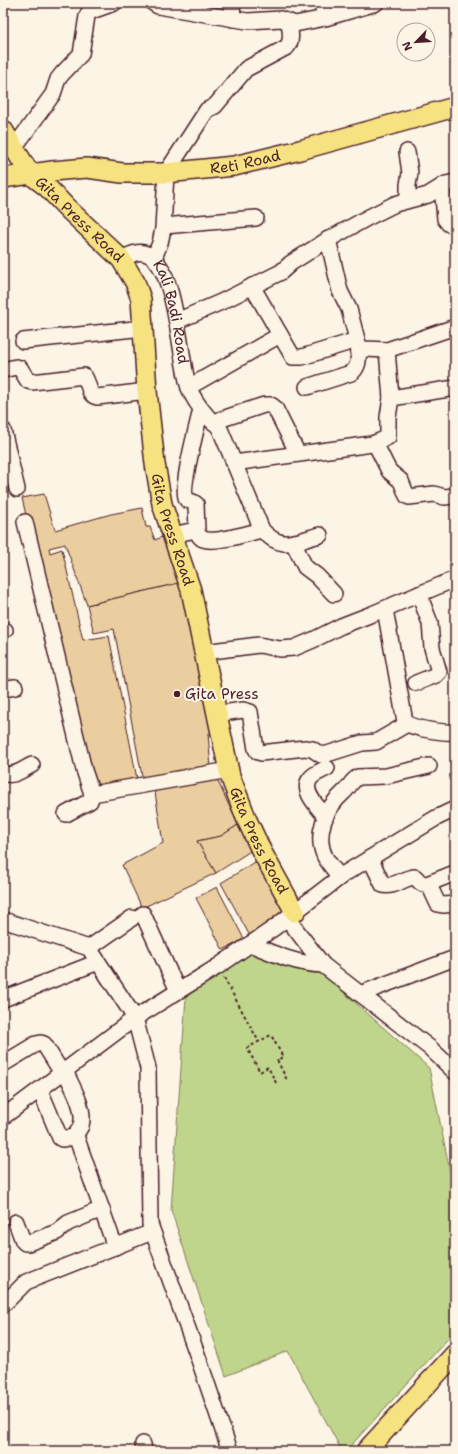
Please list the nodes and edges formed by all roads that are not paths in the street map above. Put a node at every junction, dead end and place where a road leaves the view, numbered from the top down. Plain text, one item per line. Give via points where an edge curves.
1 (114, 3) edge
2 (153, 3) edge
3 (232, 3) edge
4 (322, 3) edge
5 (376, 3) edge
6 (325, 18) junction
7 (233, 19) junction
8 (289, 22) junction
9 (455, 107) edge
10 (3, 130) edge
11 (14, 148) junction
12 (407, 152) dead end
13 (30, 174) junction
14 (166, 174) junction
15 (3, 178) edge
16 (449, 184) edge
17 (408, 200) junction
18 (256, 218) dead end
19 (455, 224) edge
20 (164, 226) junction
21 (328, 239) junction
22 (154, 258) junction
23 (121, 259) junction
24 (252, 286) junction
25 (177, 321) junction
26 (455, 327) edge
27 (144, 328) junction
28 (280, 334) junction
29 (23, 341) dead end
30 (358, 343) junction
31 (388, 350) junction
32 (3, 370) edge
33 (189, 387) junction
34 (306, 387) dead end
35 (455, 388) edge
36 (147, 391) junction
37 (391, 398) junction
38 (199, 405) junction
39 (213, 422) junction
40 (3, 430) edge
41 (375, 443) junction
42 (298, 454) junction
43 (234, 464) junction
44 (17, 489) dead end
45 (455, 496) edge
46 (25, 522) dead end
47 (262, 530) junction
48 (197, 531) junction
49 (173, 534) junction
50 (320, 534) dead end
51 (293, 542) junction
52 (455, 579) edge
53 (334, 594) dead end
54 (419, 594) junction
55 (384, 609) junction
56 (204, 652) junction
57 (416, 683) dead end
58 (216, 714) junction
59 (407, 724) junction
60 (455, 732) edge
61 (32, 765) dead end
62 (428, 766) dead end
63 (326, 768) dead end
64 (228, 770) junction
65 (3, 773) edge
66 (92, 794) junction
67 (455, 809) edge
68 (66, 814) dead end
69 (325, 816) junction
70 (370, 858) junction
71 (455, 873) edge
72 (340, 877) junction
73 (427, 884) junction
74 (455, 904) edge
75 (291, 915) junction
76 (3, 920) edge
77 (250, 944) junction
78 (88, 948) junction
79 (455, 958) edge
80 (98, 962) junction
81 (323, 965) junction
82 (178, 991) junction
83 (360, 994) junction
84 (3, 999) edge
85 (135, 1018) junction
86 (3, 1064) edge
87 (64, 1072) junction
88 (455, 1072) edge
89 (40, 1090) junction
90 (3, 1117) edge
91 (74, 1137) junction
92 (102, 1209) junction
93 (16, 1222) dead end
94 (152, 1232) junction
95 (115, 1247) junction
96 (3, 1304) edge
97 (455, 1354) edge
98 (230, 1451) edge
99 (366, 1451) edge

1 - 11 street via 90,12 87,16 81,54 62,74 53,94
2 - 7 street
3 - 7 street
4 - 6 street
5 - 6 street
6 - 8 street via 295,24
7 - 8 street via 281,19
8 - 14 street via 291,39 288,47 242,72 215,106 207,110
9 - 14 main road, Reti Road via 234,166
10 - 11 main road
11 - 13 main road
12 - 17 street via 410,173
13 - 14 main road, Reti Road via 87,168 122,174
13 - 15 main road, Reti Road
13 - 23 main road, Gita Press Road via 47,187
14 - 20 street
16 - 17 street via 428,195
16 - 19 street via 445,219 449,224
17 - 21 street via 394,204
18 - 20 street
20 - 22 street
21 - 24 street via 281,272
21 - 30 street via 340,291 349,309
22 - 23 street, Kali Badi Road via 145,253 136,253
22 - 25 street, Kali Badi Road via 173,299
23 - 27 main road, Gita Press Road via 136,282 142,299
24 - 25 street
24 - 28 street
25 - 33 street, Kali Badi Road via 182,360
26 - 31 street
27 - 29 street
27 - 36 main road, Gita Press Road
28 - 30 street via 293,357 297,358
28 - 33 street
30 - 31 street via 365,349
30 - 34 street via 356,370
31 - 37 street
32 - 36 street via 16,366 23,370 28,381 32,382 84,376 91,393 97,397
33 - 38 street, Kali Badi Road
35 - 37 street
36 - 49 main road, Gita Press Road via 162,504
37 - 41 street via 388,437
38 - 39 street, Kali Badi Road
38 - 48 street via 184,496 196,504
39 - 42 street via 270,405 275,408
39 - 43 street, Kali Badi Road via 220,429
40 - 44 street
41 - 42 street
41 - 45 street via 389,471 401,481 407,496
42 - 43 street
43 - 47 street, Kali Badi Road
46 - 66 street via 84,770
47 - 48 street via 215,540 203,540
47 - 51 street via 270,539 279,543
48 - 49 street
49 - 56 main road, Gita Press Road via 191,590
50 - 51 street
51 - 53 street via 305,567
52 - 54 street
54 - 55 street
54 - 57 street via 430,623 432,652 439,672
55 - 56 street via 294,648 259,645
55 - 59 street via 404,720
56 - 58 main road, Gita Press Road
58 - 59 street via 243,710 250,712 256,749 261,753 305,748 324,755 380,740
58 - 64 main road, Gita Press Road
59 - 60 street via 441,732
61 - 65 street via 14,774
62 - 69 street via 386,776 358,777
63 - 69 street via 313,776 308,784 310,795
64 - 66 street
64 - 75 main road, Gita Press Road via 237,796
66 - 68 street via 90,801
67 - 70 street
69 - 72 street via 321,837 323,851
70 - 72 street
70 - 73 street via 382,884 386,886 411,877
71 - 73 street
72 - 75 street
73 - 74 street via 438,904
75 - 77 street
75 - 81 street
76 - 78 street
77 - 81 street via 293,961
77 - 82 street
78 - 80 street
78 - 82 street via 137,916
79 - 83 street
80 - 84 street
80 - 85 street
81 - 83 street
82 - 85 street
83 - 88 street via 430,1048
85 - 87 street
85 - 94 street via 148,1068
86 - 87 street via 41,1043
87 - 89 street
87 - 91 street via 82,1116 80,1129
89 - 90 street
89 - 91 street via 60,1138
91 - 92 street
92 - 93 street via 68,1223 57,1232 28,1243 22,1241
92 - 95 street
94 - 95 street
94 - 98 street
95 - 96 street via 26,1282
97 - 99 main road

